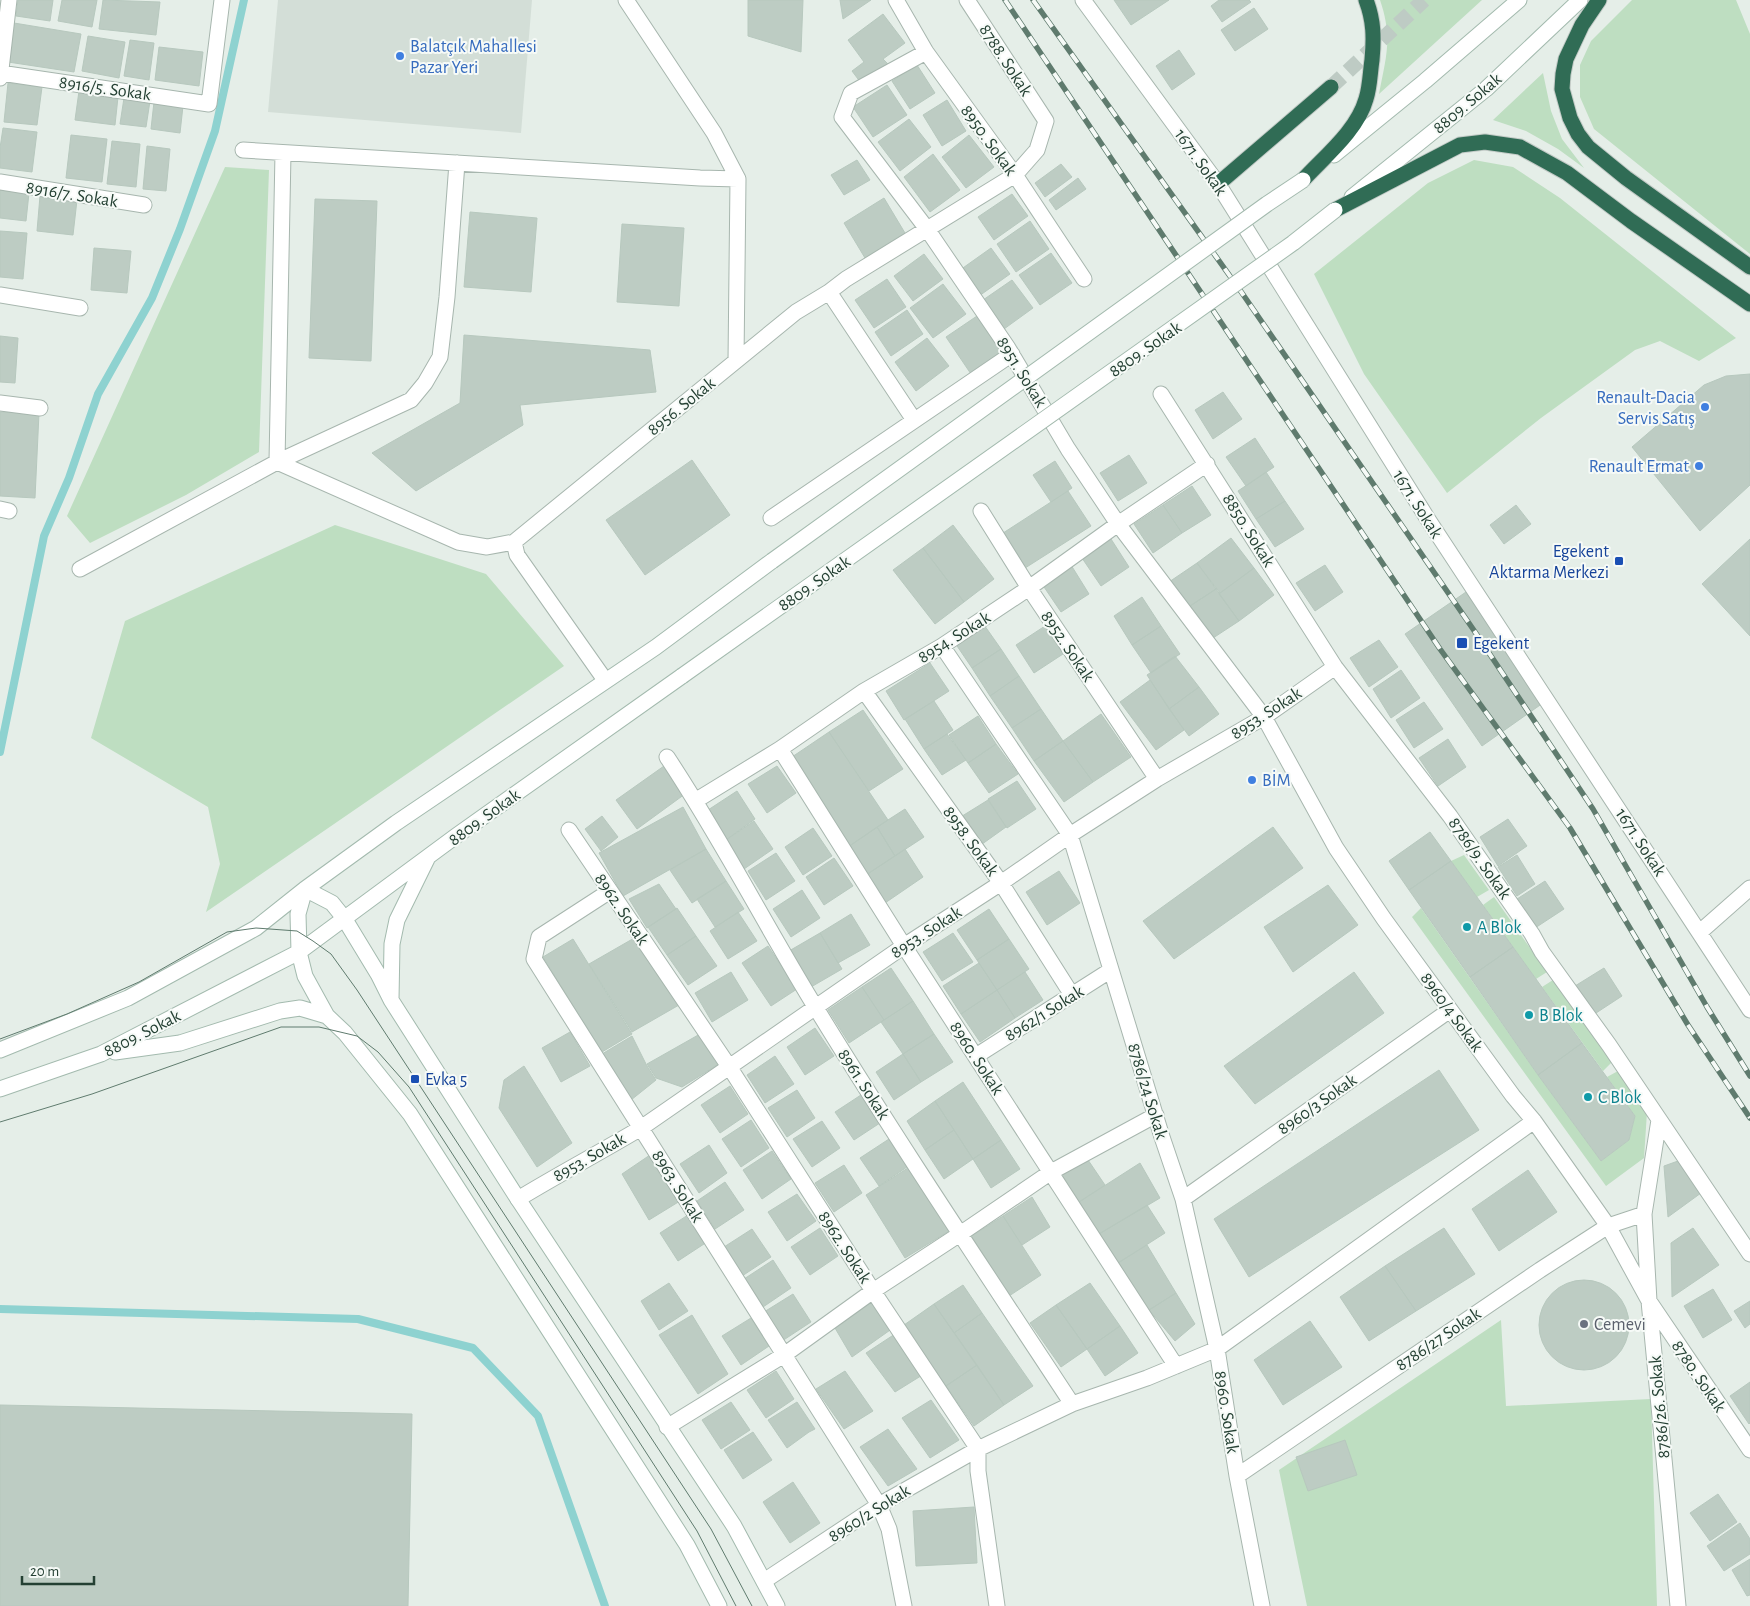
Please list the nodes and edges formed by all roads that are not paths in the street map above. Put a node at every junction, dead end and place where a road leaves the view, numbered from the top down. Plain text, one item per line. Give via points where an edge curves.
1 (9, 0) edge
2 (222, 0) edge
3 (626, 0) edge
4 (896, 0) edge
5 (967, 0) edge
6 (1083, 0) edge
7 (1366, 0) edge
8 (1519, 0) edge
9 (1580, 0) edge
10 (1598, 0) edge
11 (926, 52) junction
12 (0, 73) edge
13 (0, 78) edge
14 (1331, 87) tunnel mouth
15 (1046, 121) joint
16 (243, 150) dead end
17 (284, 152) junction
18 (457, 163) junction
19 (1015, 175) junction
20 (738, 178) junction
21 (1303, 180) junction
22 (0, 182) edge
23 (1218, 184) junction
24 (144, 205) dead end
25 (1335, 210) junction
26 (927, 229) junction
27 (1750, 267) edge
28 (1084, 279) dead end
29 (829, 292) junction
30 (0, 295) edge
31 (1750, 304) edge
32 (80, 308) dead end
33 (1012, 354) junction
34 (736, 361) junction
35 (1161, 394) dead end
36 (0, 403) edge
37 (40, 408) dead end
38 (914, 420) junction
39 (276, 462) junction
40 (1207, 464) junction
41 (981, 511) dead end
42 (771, 518) dead end
43 (1118, 524) junction
44 (514, 542) junction
45 (80, 568) dead end
46 (1029, 588) junction
47 (942, 646) junction
48 (1335, 667) junction
49 (605, 680) junction
50 (864, 691) junction
51 (1264, 717) junction
52 (780, 749) junction
53 (668, 757) dead end
54 (1157, 780) junction
55 (695, 801) junction
56 (568, 830) dead end
57 (1070, 835) junction
58 (428, 857) junction
59 (1001, 883) junction
60 (1750, 888) edge
61 (305, 889) junction
62 (610, 891) junction
63 (344, 918) junction
64 (1700, 932) junction
65 (904, 946) junction
66 (299, 952) junction
67 (1111, 970) junction
68 (1072, 995) junction
69 (390, 1000) junction
70 (816, 1007) junction
71 (1450, 1010) junction
72 (1750, 1010) edge
73 (327, 1016) junction
74 (0, 1050) edge
75 (101, 1054) junction
76 (976, 1056) junction
77 (730, 1068) junction
78 (0, 1089) edge
79 (1156, 1115) junction
80 (1659, 1120) junction
81 (1534, 1121) junction
82 (641, 1128) junction
83 (1051, 1172) junction
84 (518, 1199) junction
85 (1183, 1199) junction
86 (1644, 1214) junction
87 (1608, 1226) junction
88 (960, 1234) junction
89 (1750, 1254) edge
90 (873, 1291) junction
91 (1649, 1301) junction
92 (1217, 1349) junction
93 (784, 1355) junction
94 (1176, 1366) junction
95 (1072, 1404) junction
96 (667, 1427) junction
97 (978, 1449) junction
98 (1750, 1450) edge
99 (1237, 1476) junction
100 (879, 1505) junction
101 (764, 1581) junction
102 (719, 1606) edge
103 (777, 1606) edge
104 (904, 1606) edge
105 (997, 1606) edge
106 (1262, 1606) edge
107 (1678, 1606) edge

1 - 12 street
2 - 12 street, 8916/5. Sokak via 209,104
3 - 20 street via 714,133
4 - 11 street, 8950. Sokak
5 - 15 street, 8788. Sokak
6 - 23 street, 1671. Sokak
7 - 21 highway via 1374,36 1366,99 1356,121
8 - 21 street, 8809. Sokak
9 - 25 street, 8809. Sokak via 1486,89
10 - 27 highway via 1582,25 1566,59 1563,74 1562,89 1578,134 1626,178
11 - 19 street, 8950. Sokak
11 - 26 street, 8951. Sokak via 851,93 842,117
12 - 13 street
14 - 23 highway
15 - 19 street, 8956. Sokak via 1037,150
16 - 17 street
17 - 18 street
17 - 39 street
18 - 20 street
18 - 39 street via 440,357 425,383 411,400
19 - 26 street, 8956. Sokak
19 - 28 street, 8950. Sokak
20 - 34 street
21 - 49 street, 8809. Sokak, bridge via 656,647
22 - 24 street, 8916/7. Sokak
23 - 64 street, 1671. Sokak via 1428,520
25 - 31 highway via 1460,145 1485,142 1520,147 1567,172
25 - 58 street, 8809. Sokak, bridge via 1294,243
26 - 29 street, 8956. Sokak
26 - 33 street, 8951. Sokak
29 - 34 street, 8956. Sokak via 796,312
29 - 38 street
30 - 32 street
33 - 38 street
33 - 43 street, 8951. Sokak via 1068,449
34 - 44 street, 8956. Sokak
35 - 40 street, 8850. Sokak
36 - 37 street
38 - 42 street
39 - 44 street via 458,542 487,546
39 - 45 street
40 - 43 street, 8954. Sokak
40 - 48 street, 8850. Sokak
41 - 46 street, 8952. Sokak
43 - 46 street, 8954. Sokak
43 - 51 street, 8951. Sokak
44 - 49 street via 517,554
46 - 47 street, 8954. Sokak
46 - 54 street, 8952. Sokak
47 - 50 street, 8954. Sokak
47 - 57 street, 8786/24 Sokak
48 - 51 street, 8953. Sokak
48 - 80 street, 8786/9. Sokak via 1450,816
49 - 61 street, 8809. Sokak
50 - 52 street, 8954. Sokak
50 - 59 street, 8958. Sokak
51 - 54 street, 8953. Sokak
51 - 71 street, 8960/4 Sokak via 1336,848
52 - 55 street, 8954. Sokak
52 - 65 street, 8960. Sokak
53 - 55 street, 8961. Sokak
54 - 57 street, 8953. Sokak
55 - 70 street, 8961. Sokak
56 - 62 street, 8962. Sokak
57 - 59 street, 8953. Sokak
57 - 67 street, 8786/24 Sokak
58 - 63 street, 8809. Sokak
58 - 69 street via 397,920 392,944
59 - 65 street, 8953. Sokak
59 - 68 street, 8958. Sokak
60 - 64 street
61 - 63 street via 332,903
61 - 66 street via 298,914
61 - 74 street, 8809. Sokak via 256,928 128,998
62 - 77 street, 8962. Sokak
62 - 82 street, 8963. Sokak via 539,937 534,959
63 - 66 street, 8809. Sokak
63 - 69 street
64 - 72 street, 1671. Sokak
65 - 70 street, 8953. Sokak
65 - 76 street, 8960. Sokak
66 - 73 street via 305,976
66 - 75 street, 8809. Sokak
67 - 68 street, 8962/1 Sokak
67 - 79 street, 8786/24 Sokak
68 - 76 street, 8962/1 Sokak
69 - 84 street
70 - 77 street, 8953. Sokak
70 - 88 street, 8961. Sokak
71 - 81 street, 8960/4 Sokak
71 - 85 street, 8960/3 Sokak
73 - 75 street via 300,1008 280,1011 180,1043
73 - 102 street via 345,1033 410,1114 687,1546
75 - 78 street, 8809. Sokak
76 - 83 street, 8960. Sokak
77 - 82 street, 8953. Sokak
77 - 90 street, 8962. Sokak
79 - 83 street
79 - 85 street, 8786/24 Sokak
80 - 86 street, 8786/26. Sokak
80 - 89 street, 8786/9. Sokak
81 - 87 street, 8960/4 Sokak
81 - 92 street
82 - 84 street, 8953. Sokak
82 - 93 street, 8963. Sokak
83 - 88 street
83 - 94 street, 8960. Sokak
84 - 96 street
85 - 92 street, 8786/24 Sokak
86 - 87 street, 8786/27 Sokak
86 - 91 street, 8786/26. Sokak
87 - 91 street, 8960/4 Sokak
87 - 99 street, 8786/27 Sokak
88 - 90 street
88 - 95 street, 8961. Sokak
90 - 93 street
90 - 97 street, 8962. Sokak
91 - 98 street, 8780. Sokak
91 - 107 street, 8786/26. Sokak
92 - 94 street
92 - 99 street, 8960. Sokak
93 - 96 street
93 - 100 street, 8963. Sokak
94 - 95 street
95 - 97 street
96 - 101 street via 734,1526
97 - 100 street, 8960/2 Sokak
97 - 105 street via 978,1471
99 - 106 street, 8960. Sokak
100 - 101 street, 8960/2 Sokak
100 - 104 street, 8963. Sokak via 889,1529
101 - 103 street

